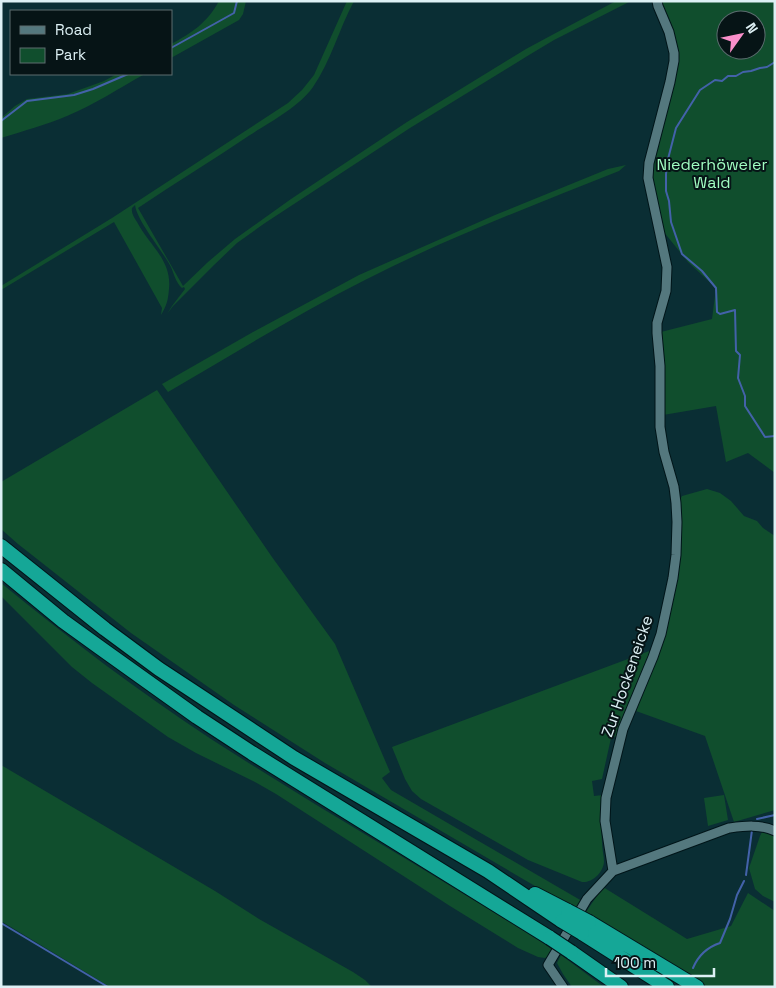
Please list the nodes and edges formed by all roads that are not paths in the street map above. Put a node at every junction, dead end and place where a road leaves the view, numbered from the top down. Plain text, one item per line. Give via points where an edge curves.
1 (657, 1) edge
2 (1, 546) edge
3 (1, 570) edge
4 (775, 831) edge
5 (613, 871) junction
6 (586, 928) junction
7 (563, 987) edge
8 (621, 987) edge
9 (667, 987) edge
10 (697, 987) edge

1 - 5 street, Zur Hockeneicke via 669,32 674,61 648,178 667,267 666,291 657,333 660,427 674,486 678,522 673,578 661,634 623,729 606,798 605,821
2 - 6 highway, bridge via 159,669 294,758
3 - 8 highway, bridge via 63,621 197,717 550,938
4 - 5 street via 756,826 729,828
5 - 7 street via 587,899 548,965
6 - 9 highway
6 - 10 highway

